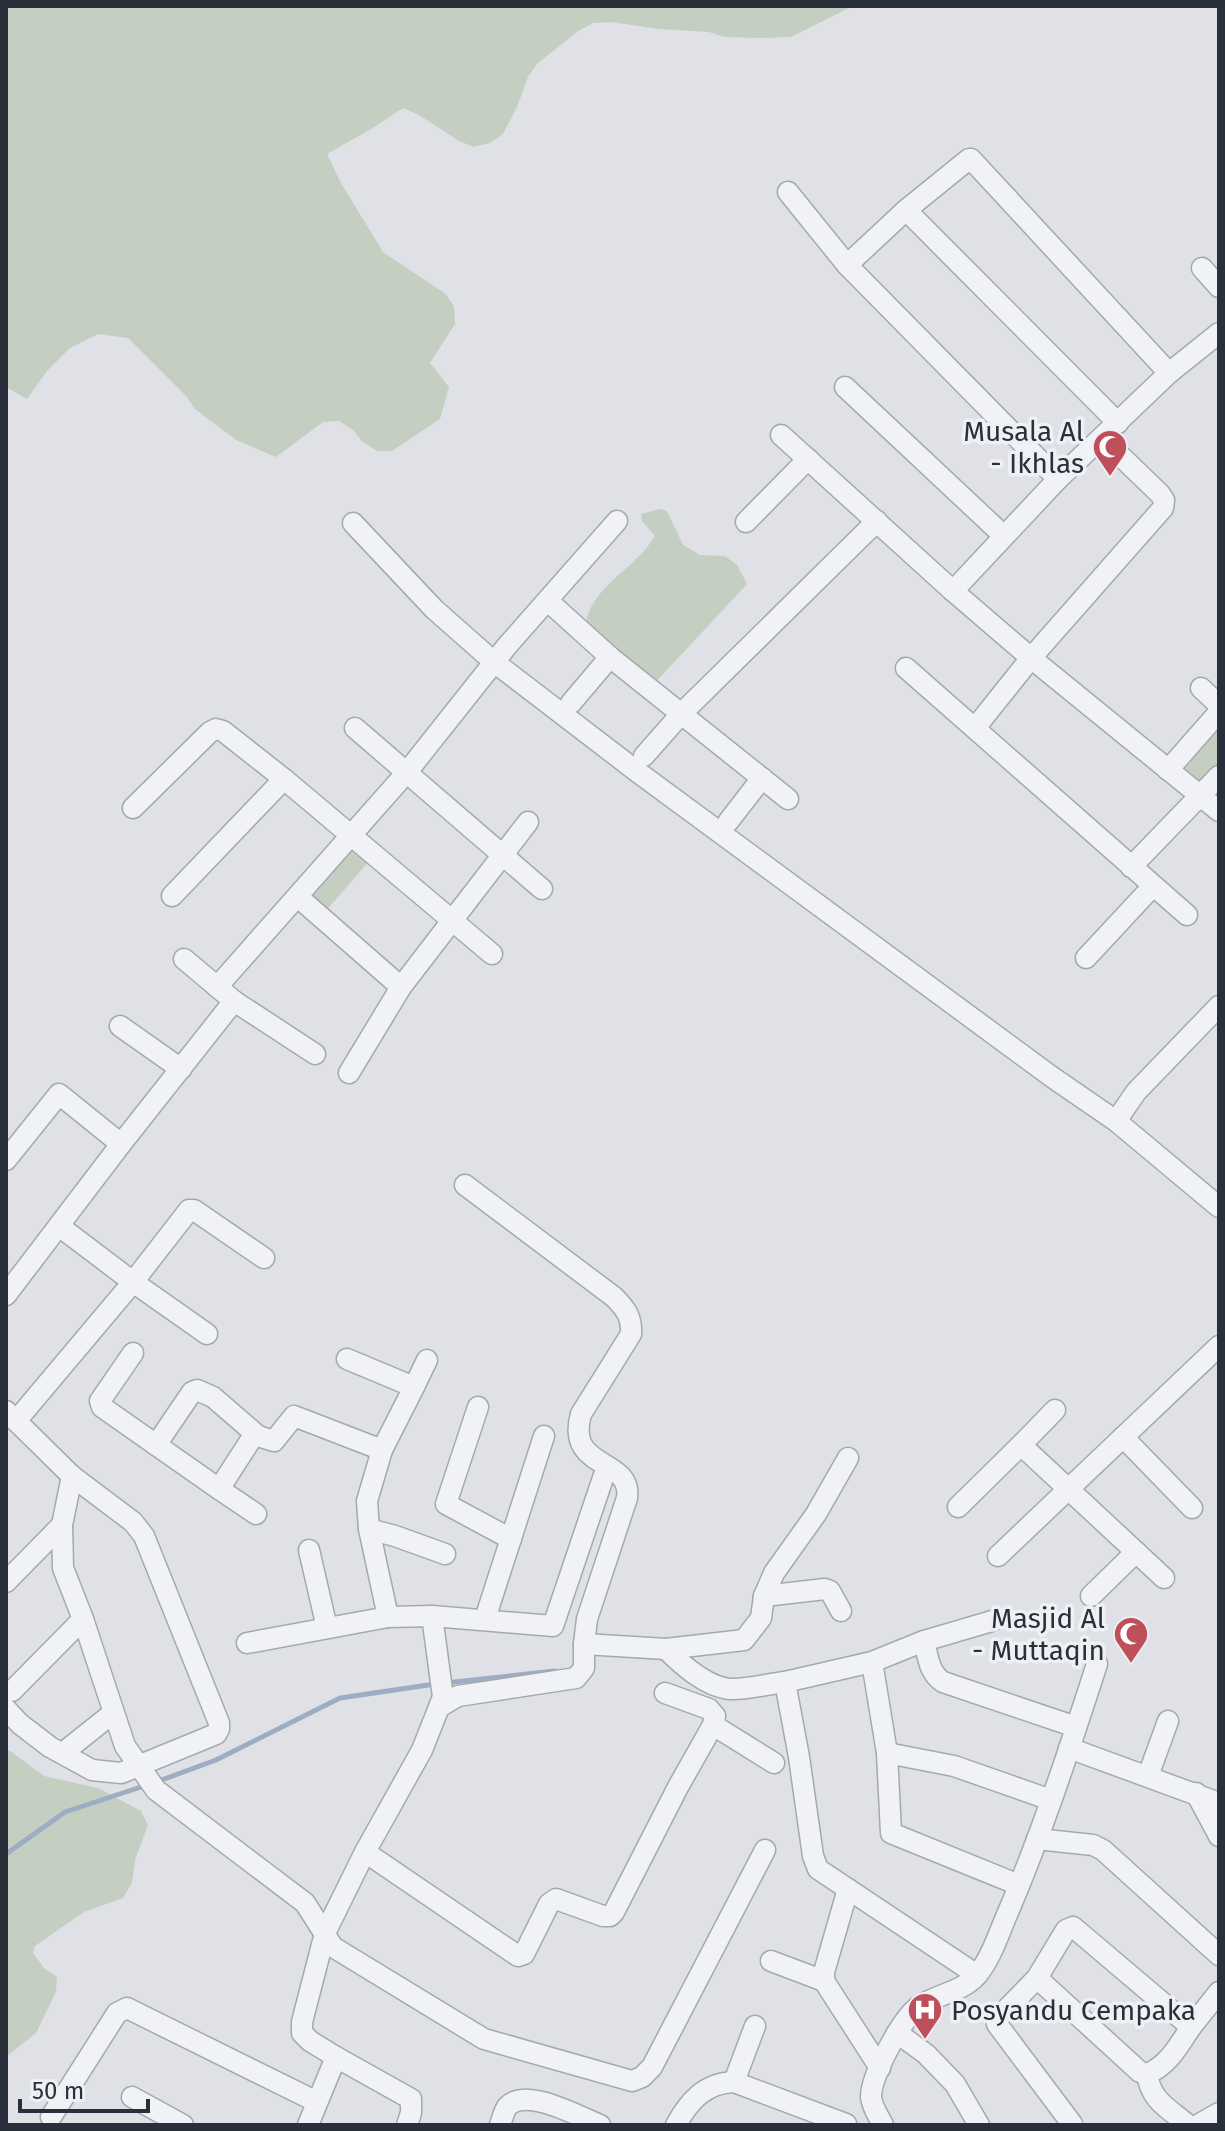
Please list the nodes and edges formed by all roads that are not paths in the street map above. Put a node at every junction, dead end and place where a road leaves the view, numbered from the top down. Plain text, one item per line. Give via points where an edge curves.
1 (788, 192) dead end
2 (906, 210) junction
3 (847, 265) junction
4 (1202, 268) dead end
5 (1219, 287) edge
6 (1219, 333) edge
7 (1169, 373) junction
8 (845, 387) dead end
9 (1118, 423) junction
10 (781, 435) dead end
11 (1102, 438) junction
12 (808, 459) junction
13 (1058, 479) junction
14 (617, 521) dead end
15 (877, 521) junction
16 (746, 522) dead end
17 (353, 523) dead end
18 (1004, 536) junction
19 (953, 591) junction
20 (548, 601) junction
21 (610, 657) junction
22 (1031, 658) junction
23 (494, 662) junction
24 (906, 668) dead end
25 (1201, 688) dead end
26 (571, 703) dead end
27 (1219, 705) edge
28 (1219, 712) edge
29 (681, 714) junction
30 (355, 728) dead end
31 (975, 728) junction
32 (644, 756) dead end
33 (1168, 770) junction
34 (407, 772) junction
35 (1219, 776) edge
36 (762, 778) junction
37 (284, 779) junction
38 (1200, 796) junction
39 (788, 799) dead end
40 (133, 808) dead end
41 (1219, 811) edge
42 (528, 822) dead end
43 (728, 822) dead end
44 (350, 835) junction
45 (502, 855) junction
46 (1131, 867) junction
47 (1153, 886) junction
48 (542, 889) dead end
49 (172, 896) dead end
50 (298, 897) junction
51 (1187, 915) dead end
52 (452, 921) junction
53 (492, 954) dead end
54 (1086, 958) dead end
55 (184, 959) dead end
56 (217, 987) junction
57 (401, 987) junction
58 (234, 1001) junction
59 (1219, 1006) edge
60 (120, 1026) dead end
61 (315, 1054) dead end
62 (181, 1069) junction
63 (349, 1073) dead end
64 (1116, 1121) junction
65 (121, 1144) junction
66 (6, 1160) edge
67 (465, 1185) dead end
68 (1215, 1196) edge
69 (59, 1226) junction
70 (264, 1258) dead end
71 (133, 1282) junction
72 (6, 1295) edge
73 (207, 1334) dead end
74 (1219, 1346) edge
75 (133, 1353) dead end
76 (347, 1359) dead end
77 (427, 1360) dead end
78 (411, 1391) junction
79 (478, 1407) dead end
80 (1055, 1410) dead end
81 (11, 1416) edge
82 (258, 1436) junction
83 (544, 1436) dead end
84 (1123, 1437) junction
85 (156, 1445) junction
86 (1021, 1445) junction
87 (382, 1450) junction
88 (848, 1458) dead end
89 (604, 1475) dead end
90 (72, 1476) junction
91 (219, 1489) junction
92 (1068, 1490) junction
93 (958, 1507) dead end
94 (1192, 1508) dead end
95 (256, 1514) dead end
96 (62, 1525) junction
97 (369, 1529) junction
98 (511, 1539) junction
99 (309, 1550) dead end
100 (1136, 1552) junction
101 (445, 1554) dead end
102 (998, 1556) dead end
103 (1164, 1578) dead end
104 (6, 1582) edge
105 (764, 1596) junction
106 (1091, 1596) dead end
107 (841, 1611) dead end
108 (432, 1616) junction
109 (388, 1617) junction
110 (83, 1619) junction
111 (485, 1619) junction
112 (992, 1621) dead end
113 (327, 1628) junction
114 (924, 1641) junction
115 (247, 1643) dead end
116 (584, 1644) junction
117 (666, 1649) junction
118 (872, 1662) junction
119 (1097, 1664) dead end
120 (785, 1682) junction
121 (665, 1693) dead end
122 (9, 1700) edge
123 (441, 1702) junction
124 (113, 1713) junction
125 (1168, 1721) dead end
126 (713, 1725) junction
127 (1076, 1727) junction
128 (69, 1748) dead end
129 (1069, 1748) junction
130 (887, 1753) junction
131 (774, 1763) dead end
132 (1148, 1776) junction
133 (147, 1778) junction
134 (1196, 1793) junction
135 (1051, 1800) junction
136 (1219, 1803) edge
137 (1219, 1836) edge
138 (1037, 1839) junction
139 (765, 1850) dead end
140 (365, 1852) junction
141 (1019, 1885) junction
142 (848, 1889) junction
143 (325, 1933) junction
144 (1219, 1955) edge
145 (771, 1961) dead end
146 (977, 1975) junction
147 (1037, 1978) junction
148 (824, 1981) junction
149 (1219, 1992) edge
150 (755, 2026) dead end
151 (1191, 2027) junction
152 (897, 2033) junction
153 (336, 2057) junction
154 (880, 2068) junction
155 (1147, 2074) junction
156 (734, 2082) junction
157 (132, 2097) dead end
158 (317, 2102) junction
159 (1219, 2113) edge
160 (51, 2117) dead end
161 (846, 2124) edge
162 (1072, 2124) edge
163 (183, 2125) edge
164 (308, 2125) edge
165 (407, 2125) edge
166 (500, 2125) edge
167 (600, 2125) edge
168 (676, 2125) edge
169 (883, 2125) edge
170 (979, 2125) edge
171 (1188, 2125) edge
172 (1198, 2125) edge

1 - 3 street
2 - 3 street
2 - 7 street via 971,159
2 - 9 street
3 - 13 street
4 - 5 street
6 - 7 street
7 - 9 street
8 - 18 street
9 - 11 street
10 - 12 street
11 - 13 street
11 - 22 street via 1160,494 1163,508
12 - 15 street
12 - 16 street
13 - 18 street
14 - 20 street
15 - 19 street
15 - 29 street
17 - 23 street via 434,609
18 - 19 street
19 - 22 street
20 - 21 street
20 - 23 street
21 - 26 street
21 - 29 street
22 - 31 street
22 - 33 street
23 - 34 street
23 - 64 street
24 - 31 street
25 - 27 street
28 - 33 street
29 - 32 street
29 - 36 street
30 - 34 street
31 - 46 street
33 - 38 street
34 - 44 street
34 - 45 street
35 - 38 street
36 - 39 street
36 - 43 street
37 - 40 street via 216,729
37 - 44 street
37 - 49 street
38 - 41 street
38 - 46 street
42 - 45 street
44 - 50 street
44 - 52 street
45 - 48 street
45 - 52 street
46 - 47 street
47 - 51 street
47 - 54 street
50 - 56 street
50 - 57 street
52 - 53 street
52 - 57 street
55 - 56 street
56 - 58 street
57 - 63 street
58 - 61 street
58 - 62 street
59 - 64 street via 1136,1092
60 - 62 street
62 - 65 street
64 - 68 street
65 - 66 street via 59,1094
65 - 69 street
67 - 116 street via 614,1297 628,1311 632,1325 577,1428 585,1451 624,1479 628,1489
69 - 71 street
69 - 72 street
70 - 71 street via 189,1210
71 - 73 street
71 - 81 street
74 - 84 street
75 - 85 street via 100,1403
76 - 78 street
77 - 78 street
78 - 87 street
79 - 98 street via 446,1504
80 - 86 street
81 - 90 street
82 - 85 street via 213,1397 197,1390
82 - 87 street via 274,1441 294,1416
82 - 91 street
83 - 98 street
84 - 92 street
84 - 94 street
85 - 91 street
86 - 92 street
86 - 93 street
87 - 97 street via 367,1501
88 - 105 street
89 - 111 street via 553,1626
90 - 96 street
90 - 133 street via 144,1536 219,1723 216,1734
91 - 95 street
92 - 100 street
92 - 102 street
96 - 104 street
96 - 110 street via 63,1568
97 - 101 street
97 - 109 street
98 - 111 street
99 - 113 street
100 - 103 street
100 - 106 street
105 - 107 street via 825,1589
105 - 117 street via 761,1618 744,1640
108 - 109 street
108 - 111 street
108 - 123 street
109 - 113 street
110 - 122 street
110 - 124 street
112 - 114 street
113 - 115 street
114 - 118 street
114 - 127 street via 935,1677 943,1682
116 - 117 street
116 - 123 street via 584,1668 576,1678
117 - 120 street via 719,1687
118 - 120 street
118 - 130 street
119 - 127 street
120 - 142 street via 813,1856 818,1869
121 - 126 street via 709,1709 715,1716
122 - 133 street via 20,1724 50,1747 92,1770
123 - 140 street via 422,1750
124 - 128 street
124 - 133 street via 125,1746
125 - 132 street
126 - 131 street
126 - 140 street via 614,1912 603,1916 556,1899 524,1954 518,1956
127 - 129 street
129 - 132 street
129 - 135 street
130 - 135 street via 954,1766
130 - 141 street via 891,1833
132 - 134 street
133 - 143 street via 296,1895
134 - 136 street
134 - 137 street
135 - 138 street
138 - 141 street
138 - 144 street via 1103,1850
139 - 143 street via 652,2067 632,2081 484,2039 333,1947
140 - 143 street
141 - 146 street
142 - 146 street
142 - 148 street
143 - 153 street via 302,2033
145 - 148 street
146 - 152 street via 960,1989 919,2007
147 - 151 street via 1073,1927
147 - 155 street
147 - 162 street via 997,2024
148 - 154 street
149 - 151 street
150 - 156 street
151 - 155 street via 1160,2068
152 - 154 street
152 - 170 street via 955,2084
153 - 158 street
153 - 165 street via 411,2099
154 - 169 street via 871,2101
155 - 171 street via 1155,2097
156 - 161 street
156 - 168 street via 696,2096
157 - 163 street
158 - 160 street via 127,2008 117,2013
158 - 164 street
159 - 172 street
166 - 167 street via 507,2107 521,2099 538,2100

